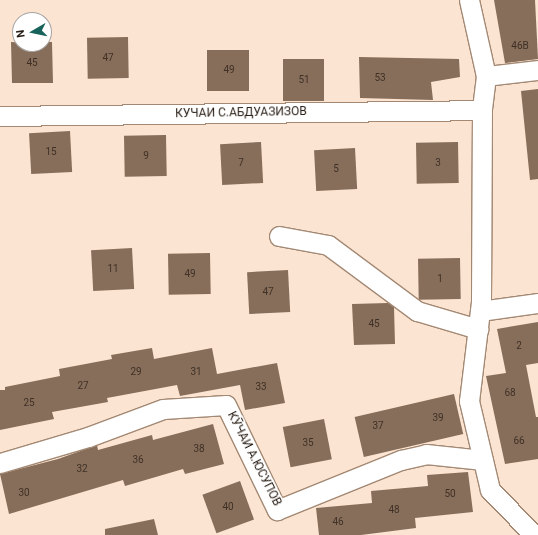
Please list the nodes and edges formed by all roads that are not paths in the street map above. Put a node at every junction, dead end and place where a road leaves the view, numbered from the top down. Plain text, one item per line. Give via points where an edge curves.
1 (469, 0) edge
2 (538, 70) edge
3 (486, 76) junction
4 (482, 110) junction
5 (0, 116) edge
6 (279, 236) dead end
7 (538, 303) edge
8 (479, 320) junction
9 (483, 460) junction
10 (0, 463) edge
11 (534, 535) edge

1 - 3 street
2 - 3 street
3 - 4 street
4 - 5 street, КУЧАИ С.АБДУАЗИЗОВ
4 - 8 street
6 - 8 street via 328,245 417,311
7 - 8 street
8 - 9 street via 469,402
9 - 10 street, КӮЧАИ А.ЮСУПОВ via 426,454 401,460 277,510 226,405 163,409 88,437
9 - 11 street via 490,490

